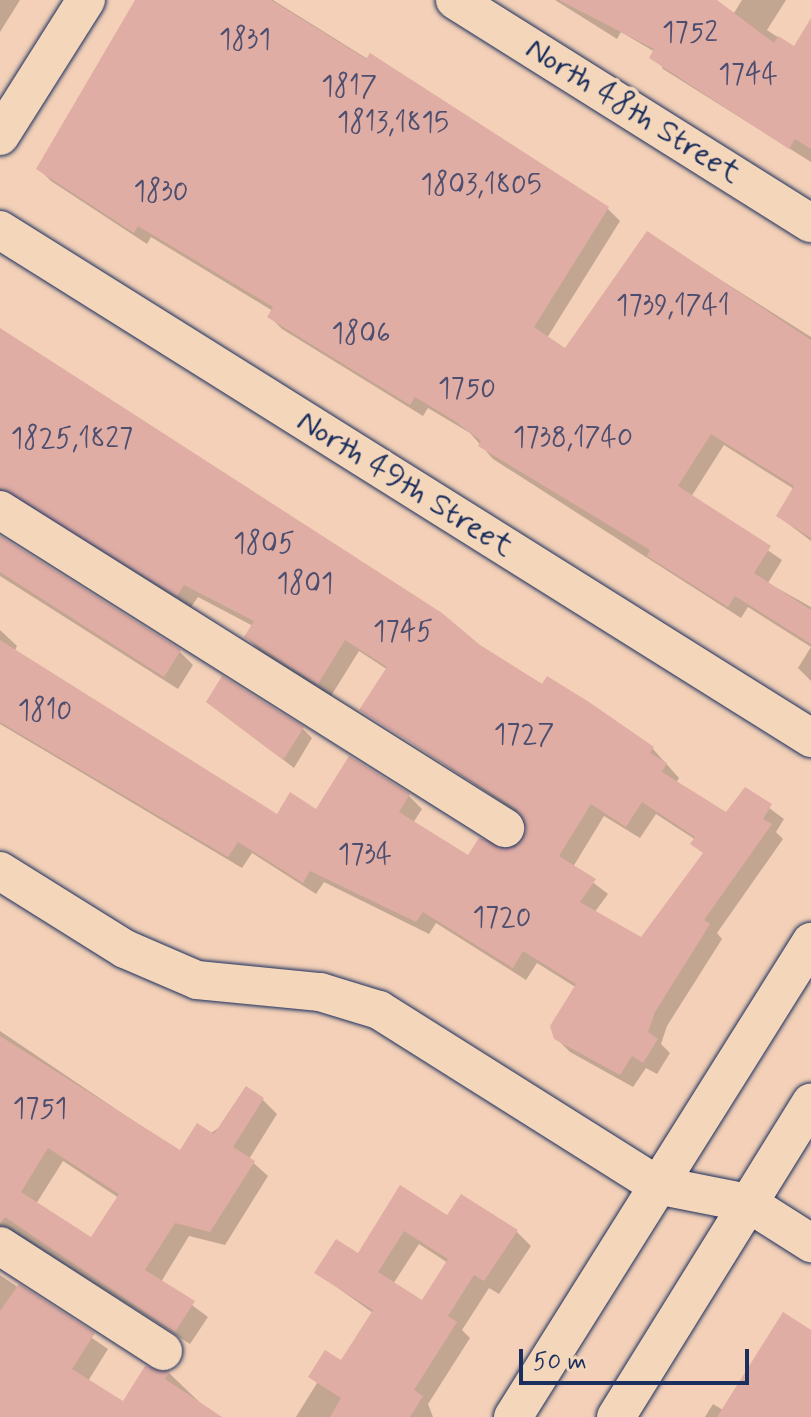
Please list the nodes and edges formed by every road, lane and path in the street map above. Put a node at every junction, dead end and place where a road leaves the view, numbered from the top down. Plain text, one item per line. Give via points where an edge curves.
1 (86, 0) edge
2 (455, 0) edge
3 (0, 136) edge
4 (811, 223) edge
5 (0, 230) edge
6 (0, 510) edge
7 (811, 738) edge
8 (505, 828) dead end
9 (0, 871) edge
10 (811, 942) edge
11 (811, 1102) edge
12 (657, 1185) junction
13 (748, 1203) junction
14 (811, 1243) edge
15 (0, 1246) edge
16 (163, 1351) dead end
17 (513, 1417) edge
18 (616, 1417) edge

1 - 3 street
2 - 4 street, North 48th Street
5 - 7 street, North 49th Street
6 - 8 street
9 - 12 street via 125,949 197,980 320,992 379,1010
10 - 12 street
11 - 13 street
12 - 13 street
12 - 17 street
13 - 14 street
13 - 18 street
15 - 16 street

